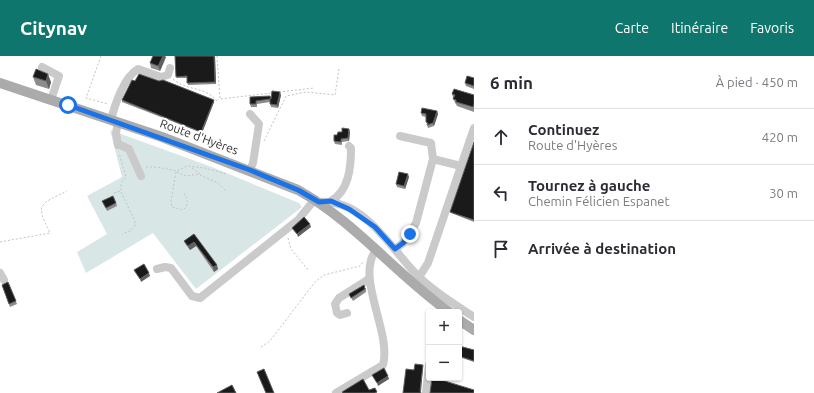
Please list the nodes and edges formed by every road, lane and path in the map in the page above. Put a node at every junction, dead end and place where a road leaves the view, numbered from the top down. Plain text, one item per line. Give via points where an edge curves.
1 (101, 56) edge
2 (217, 56) edge
3 (42, 67) dead end
4 (339, 68) dead end
5 (169, 71) joint
6 (0, 79) edge
7 (0, 84) edge
8 (314, 88) dead end
9 (51, 98) junction
10 (220, 99) junction
11 (115, 106) junction
12 (250, 114) dead end
13 (114, 121) junction
14 (474, 128) edge
15 (400, 136) dead end
16 (263, 142) dead end
17 (118, 144) junction
18 (349, 146) dead end
19 (433, 159) junction
20 (461, 166) junction
21 (137, 167) junction
22 (190, 167) junction
23 (250, 170) junction
24 (176, 171) junction
25 (200, 174) junction
26 (226, 174) dead end
27 (141, 176) dead end
28 (67, 190) dead end
29 (121, 191) junction
30 (226, 191) dead end
31 (114, 193) dead end
32 (184, 193) dead end
33 (317, 201) junction
34 (331, 201) junction
35 (283, 232) junction
36 (122, 234) dead end
37 (0, 242) edge
38 (395, 249) junction
39 (376, 250) junction
40 (364, 261) dead end
41 (157, 269) dead end
42 (309, 271) dead end
43 (369, 278) junction
44 (415, 280) junction
45 (438, 308) edge
46 (347, 313) dead end
47 (474, 317) edge
48 (462, 322) edge
49 (474, 330) edge
50 (261, 347) dead end
51 (427, 381) edge
52 (336, 393) edge
53 (426, 393) edge

1 - 11 path via 86,98
2 - 10 path
3 - 9 street via 59,76
4 - 16 path via 335,94 306,92 286,96
5 - 10 path via 185,86 207,92 217,101
5 - 11 street via 161,77 138,69 132,72
6 - 9 main road, Route d'Hyères
7 - 9 main road, Route d'Hyères
8 - 10 path
9 - 13 main road, Route d'Hyères
11 - 13 street
12 - 23 street via 259,124
13 - 17 street
13 - 23 main road, Route d'Hyères
14 - 20 street
15 - 19 street via 431,143
17 - 21 street via 129,149
17 - 29 path via 126,177 120,183
18 - 34 street via 351,155 344,188
19 - 20 street
19 - 38 street via 416,223 403,243
20 - 44 street via 428,263
21 - 24 path via 157,167
21 - 27 street
22 - 24 path
22 - 25 path
22 - 26 path
23 - 33 main road, Route d'Hyères via 298,190
24 - 25 path via 186,176
24 - 32 path via 172,207 183,210 186,208 188,203
25 - 30 path via 218,183
28 - 37 path via 49,200 41,209 40,214 50,233
29 - 31 path
29 - 36 path via 135,221 135,226
33 - 34 street, Route d'Hyères
33 - 35 street
33 - 39 main road, Route d'Hyères
34 - 38 street, Route d'Hyères via 364,218
35 - 41 street via 200,298 192,296 171,268
35 - 42 path via 290,242 291,249
38 - 44 street, Route d'Hyères
39 - 43 street
39 - 44 main road, Route d'Hyères
40 - 50 path via 360,266 324,275 315,282 270,341
43 - 46 street via 339,298 335,304 337,313
43 - 52 street via 385,349 383,365
44 - 45 main road, Route d'Hyères
44 - 47 street, Route d'Hyères
48 - 49 main road
51 - 53 street

